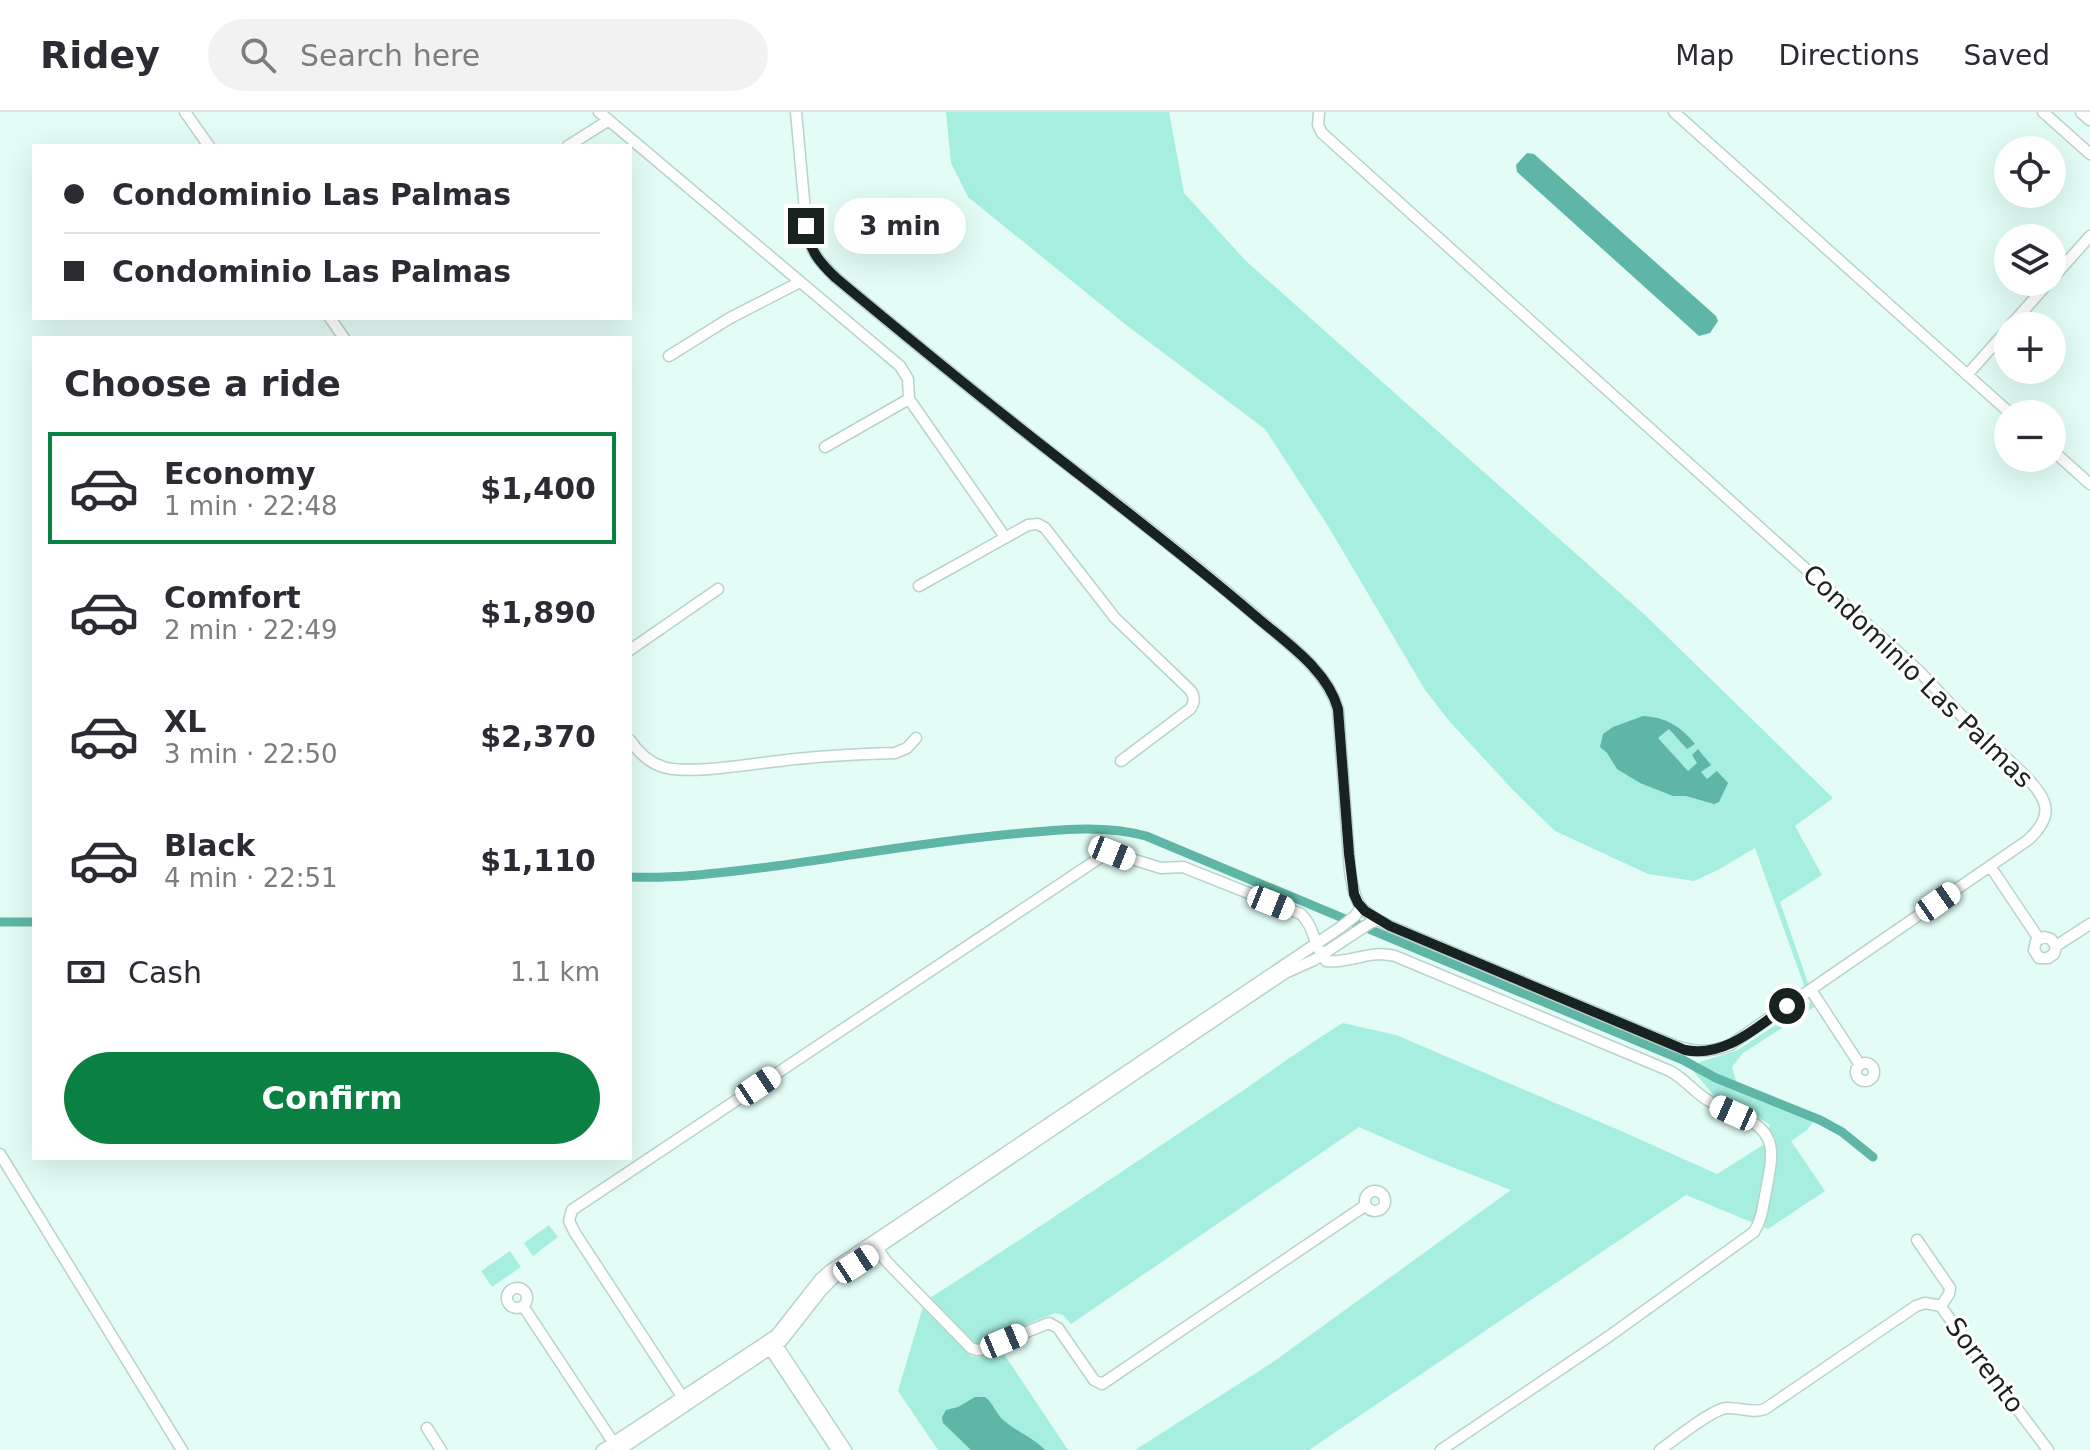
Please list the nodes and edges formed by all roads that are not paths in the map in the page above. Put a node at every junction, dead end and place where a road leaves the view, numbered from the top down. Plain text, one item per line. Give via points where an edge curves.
1 (185, 112) edge
2 (599, 112) edge
3 (796, 112) edge
4 (1319, 112) edge
5 (1674, 112) edge
6 (2043, 112) edge
7 (2082, 112) edge
8 (2090, 119) edge
9 (609, 120) junction
10 (208, 144) edge
11 (571, 144) edge
12 (2090, 154) edge
13 (2090, 236) edge
14 (2066, 263) edge
15 (800, 282) junction
16 (2037, 296) edge
17 (2022, 312) edge
18 (1994, 344) edge
19 (669, 356) dead end
20 (1967, 375) junction
21 (909, 399) junction
22 (1995, 400) edge
23 (825, 447) dead end
24 (2066, 463) edge
25 (2090, 484) edge
26 (1005, 537) junction
27 (919, 586) dead end
28 (718, 589) dead end
29 (632, 649) edge
30 (916, 738) dead end
31 (632, 742) edge
32 (1121, 761) dead end
33 (1990, 866) junction
34 (1361, 907) junction
35 (1378, 920) junction
36 (2090, 924) edge
37 (2039, 939) junction
38 (1316, 942) junction
39 (2056, 946) junction
40 (1321, 956) junction
41 (1811, 990) junction
42 (1860, 1065) dead end
43 (0, 1154) edge
44 (1366, 1205) dead end
45 (1917, 1240) dead end
46 (876, 1245) junction
47 (523, 1306) dead end
48 (1941, 1306) junction
49 (771, 1343) junction
50 (685, 1400) junction
51 (427, 1428) dead end
52 (617, 1448) edge
53 (182, 1450) edge
54 (441, 1450) edge
55 (602, 1450) edge
56 (837, 1450) edge
57 (846, 1450) edge
58 (1441, 1450) edge
59 (1660, 1450) edge
60 (2048, 1450) edge

1 - 10 street
2 - 9 street
3 - 34 street via 807,233 820,262 978,395 1179,551 1325,680 1338,709 1350,871
4 - 33 street, Condominio Las Palmas via 1322,133 1918,670 2030,782 2045,802 2043,822
5 - 20 street
6 - 12 street
7 - 8 main road
9 - 11 street
9 - 15 street
13 - 14 street
15 - 19 street
15 - 21 street via 900,366 908,379
16 - 17 street
18 - 20 street
20 - 22 street
21 - 23 street
21 - 26 street
24 - 25 street
26 - 27 street
26 - 32 street via 1031,524 1045,528 1115,618 1193,693 1190,709
28 - 29 street
30 - 31 street via 895,753 681,769 653,762
33 - 37 street
33 - 41 street, Condominio Las Palmas
34 - 35 street, Condominio Las Palmas
34 - 38 street via 1351,920
35 - 40 street
35 - 41 street, Condominio Las Palmas via 1693,1051 1730,1045
36 - 39 street
37 - 39 street via 2049,938
37 - 39 street via 2034,948 2039,958 2050,958
38 - 40 street
38 - 46 street
38 - 50 street via 1301,914 1183,867 1161,868 1104,855 572,1210 569,1221 575,1233
40 - 46 street via 1285,973
40 - 58 street via 1329,962 1395,956 1670,1071 1709,1102 1755,1123 1771,1144 1760,1219 1751,1234
41 - 42 street
43 - 53 street
44 - 46 street via 1102,1384 1051,1323 984,1349 971,1348
45 - 48 street, Sorrento via 1950,1288
46 - 49 street via 830,1281 786,1336
47 - 52 street
48 - 59 street via 1916,1306 1765,1409 1719,1410
48 - 60 street, Sorrento
49 - 50 street
49 - 56 street
49 - 57 street
50 - 52 street
51 - 54 street
52 - 55 street

